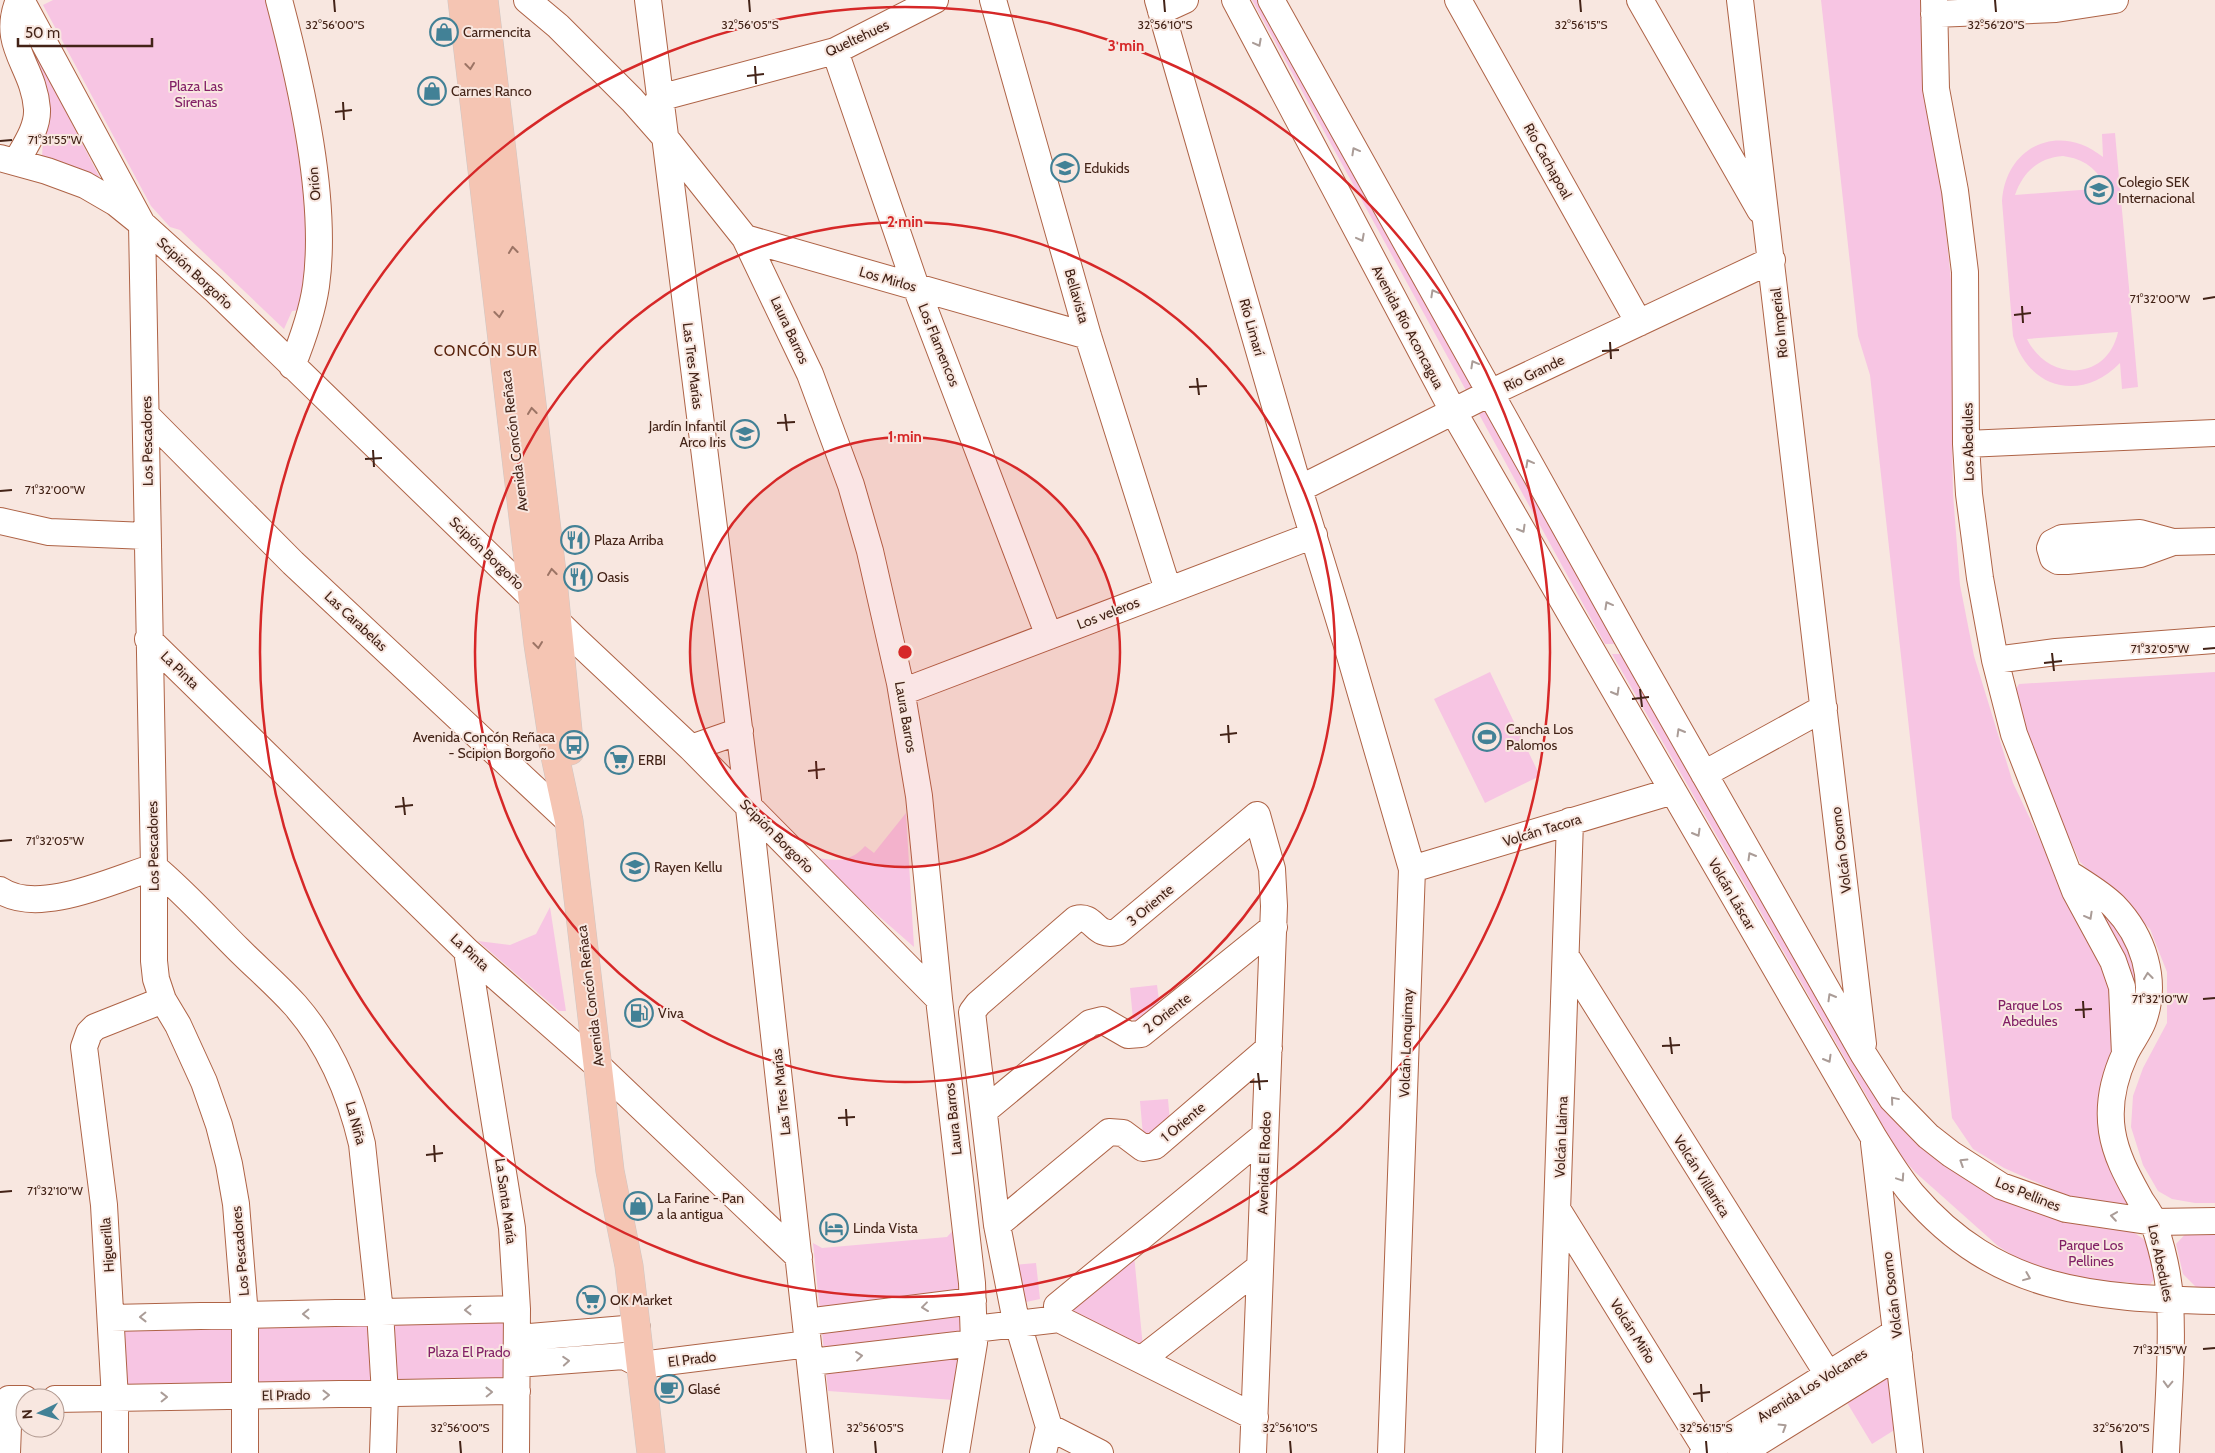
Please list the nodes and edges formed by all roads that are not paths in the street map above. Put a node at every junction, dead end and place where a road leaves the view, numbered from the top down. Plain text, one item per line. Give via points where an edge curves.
1 (20, 0) edge
2 (279, 0) edge
3 (462, 0) edge
4 (484, 0) edge
5 (526, 0) edge
6 (648, 0) edge
7 (935, 0) edge
8 (993, 0) edge
9 (1185, 0) edge
10 (1235, 0) edge
11 (1271, 0) edge
12 (1458, 0) edge
13 (1640, 0) edge
14 (1740, 0) edge
15 (2115, 0) edge
16 (1160, 6) edge
17 (1934, 7) edge
18 (835, 51) junction
19 (659, 98) junction
20 (663, 135) junction
21 (4, 159) edge
22 (1766, 219) junction
23 (142, 224) junction
24 (745, 238) junction
25 (1772, 260) junction
26 (916, 287) junction
27 (1639, 323) junction
28 (1088, 336) junction
29 (292, 366) junction
30 (1490, 393) junction
31 (1453, 411) junction
32 (147, 416) junction
33 (2215, 433) edge
34 (1966, 444) junction
35 (1299, 489) junction
36 (0, 521) edge
37 (1314, 535) junction
38 (147, 536) junction
39 (2215, 541) edge
40 (2173, 542) dead end
41 (1168, 590) junction
42 (533, 597) junction
43 (557, 621) junction
44 (1050, 636) junction
45 (148, 639) junction
46 (2215, 640) edge
47 (1346, 642) joint
48 (1817, 646) joint
49 (1592, 650) joint
50 (1995, 660) junction
51 (902, 692) junction
52 (1824, 708) junction
53 (740, 731) junction
54 (690, 748) junction
55 (1704, 774) junction
56 (1673, 791) junction
57 (749, 808) junction
58 (1258, 815) joint
59 (569, 821) junction
60 (1570, 821) junction
61 (154, 866) junction
62 (1412, 870) junction
63 (0, 890) edge
64 (1274, 927) junction
65 (467, 951) junction
66 (1567, 958) junction
67 (939, 999) junction
68 (164, 1000) junction
69 (1269, 1048) junction
70 (1864, 1055) junction
71 (598, 1066) junction
72 (984, 1111) junction
73 (1265, 1135) junction
74 (1874, 1138) junction
75 (1559, 1212) junction
76 (2215, 1220) edge
77 (2154, 1222) junction
78 (997, 1225) junction
79 (799, 1257) junction
80 (1260, 1267) junction
81 (2170, 1300) junction
82 (2215, 1301) edge
83 (517, 1309) junction
84 (380, 1312) junction
85 (1058, 1312) junction
86 (245, 1316) junction
87 (1016, 1317) junction
88 (111, 1318) junction
89 (974, 1322) junction
90 (629, 1329) junction
91 (518, 1338) junction
92 (808, 1343) junction
93 (1897, 1344) junction
94 (1142, 1359) junction
95 (633, 1361) junction
96 (517, 1364) junction
97 (1833, 1384) junction
98 (517, 1391) junction
99 (385, 1394) junction
100 (245, 1396) junction
101 (115, 1398) junction
102 (15, 1399) edge
103 (65, 1399) edge
104 (1255, 1417) junction
105 (1049, 1427) junction
106 (1705, 1452) edge
107 (7, 1453) edge
108 (115, 1453) edge
109 (245, 1453) edge
110 (383, 1453) edge
111 (516, 1453) edge
112 (635, 1453) edge
113 (651, 1453) edge
114 (820, 1453) edge
115 (956, 1453) edge
116 (1043, 1453) edge
117 (1100, 1453) edge
118 (1253, 1453) edge
119 (1391, 1453) edge
120 (1549, 1453) edge
121 (1741, 1453) edge
122 (1910, 1453) edge
123 (2166, 1453) edge

1 - 21 street via 12,14 8,32 33,90 37,110 33,133
1 - 23 street
2 - 29 street, Orión via 312,160 319,232 311,314
3 -> 42 main road, Avenida Concón Reñaca
43 -> 4 main road, Avenida Concón Reñaca
5 - 20 street, Laura Barros via 558,26
6 - 19 street, Las Tres Marías
7 - 18 street, Queltehues
8 - 28 street, Bellavista
9 - 16 street, Río Limarí
10 -> 31 street, Avenida Río Aconcagua
30 -> 11 street
12 - 27 street, Río Cachapoal
13 - 22 street
14 - 22 street, Río Imperial
15 - 17 street via 2056,9
16 - 35 street, Río Limarí
17 - 34 street, Los Abedules via 1936,89 1955,191 1965,272
18 - 19 street, Queltehues
18 - 26 street, Los Flamencos
19 - 20 street, Las Tres Marías
20 - 24 street, Laura Barros
20 - 53 street, Las Tres Marías
21 - 23 street, Scipión Borgoño via 85,185 116,203
22 - 25 street, Río Imperial
23 - 29 street, Scipión Borgoño
23 - 32 street, Los Pescadores
24 - 26 street, Los Mirlos
24 - 51 street, Laura Barros via 810,374 850,485 870,551
25 - 27 street, Río Grande
25 - 48 street, Río Imperial
26 - 28 street, Los Mirlos
26 - 44 street, Los Flamencos
27 - 30 street, Río Grande
28 - 41 street, Bellavista
29 - 42 street, Scipión Borgoño
30 - 31 street, Río Grande
55 -> 30 street
31 - 35 street, Río Grande
31 -> 49 street, Avenida Río Aconcagua
32 - 38 street, Los Pescadores
32 - 59 street, Las Carabelas via 293,562
33 - 34 street
34 - 50 street, Los Abedules via 1980,578
35 - 37 street, Río Limarí
36 - 38 street via 50,532
37 - 41 street, Los veleros
37 - 47 street, Río Limarí
38 - 45 street, Los Pescadores
39 - 40 street
41 - 44 street, Los veleros
42 - 43 street, Scipión Borgoño
42 -> 59 main road, Avenida Concón Reñaca via 545,698
43 - 54 street, Scipión Borgoño
43 - 59 main road, Avenida Concón Reñaca via 570,748
44 - 51 street, Los veleros
45 - 61 street, Los Pescadores
45 - 65 street, La Pinta
46 - 50 street
47 - 62 street, Volcán Lonquimay
48 - 52 street, Volcán Osorno
49 -> 56 street, Volcán Láscar
50 - 77 street, Los Abedules via 2017,742 2067,872 2118,910 2145,958 2150,979 2148,1001 2143,1021 2125,1054 2113,1088 2111,1108 2117,1153
51 - 67 street, Laura Barros via 919,796
52 - 55 street
52 - 70 street, Volcán Osorno
53 - 54 street
53 - 57 street, Las Tres Marías
54 - 57 street, Scipión Borgoño
70 -> 55 street
56 - 60 street, Volcán Tacora
56 -> 74 street, Volcán Láscar
57 - 67 street, Scipión Borgoño
57 - 79 street, Las Tres Marías
58 - 64 street, Avenida El Rodeo via 1272,869
58 - 72 street, 3 Oriente via 1117,932 1105,934 1088,920 1076,918 978,1004 972,1012
59 - 71 main road, Avenida Concón Reñaca
60 - 62 street, Volcán Tacora
60 - 66 street, Volcán Llaima
61 - 63 street via 50,899 28,900
61 - 68 street, Los Pescadores via 154,961 156,979
61 - 84 street, La Niña via 296,1007 338,1072 362,1144
62 - 119 street, Volcán Lonquimay
64 - 69 street, Avenida El Rodeo
64 - 72 street, 2 Oriente via 1141,1034 1128,1035 1102,1020 1090,1023
65 - 71 street, La Pinta
65 - 83 street, La Santa María via 512,1228
66 - 75 street, Volcán Llaima
66 - 97 street, Volcán Villarrica
67 - 89 street, Laura Barros
68 - 86 street, Los Pescadores via 204,1082 230,1164
68 - 88 street, Higuerilla via 105,1021 95,1027 86,1039 84,1058 104,1205
69 - 73 street, Avenida El Rodeo
69 - 78 street, 1 Oriente via 1155,1146 1143,1148 1123,1133 1109,1132
77 -> 70 street, Los Pellines via 2066,1209 2001,1186 1928,1136 1892,1099
71 - 79 street, La Pinta
71 - 90 main road, Avenida Concón Reñaca via 610,1171 629,1266
72 - 78 street
73 - 80 street, Avenida El Rodeo
73 - 85 street
74 -> 81 street via 1910,1192 1928,1212 1947,1230 1990,1260 2058,1287 2105,1295
74 - 93 street, Volcán Osorno
75 - 106 street, Volcán Miño
75 - 120 street, Volcán Llaima
76 - 77 street, Los Pellines
77 - 81 street, Los Abedules
78 - 87 street
79 - 92 street, Las Tres Marías
80 - 94 street
80 - 104 street, Avenida El Rodeo
81 - 82 street
81 -> 123 street, Los Abedules
83 -> 84 street
83 - 91 street, La Santa María
84 -> 86 street
84 - 99 street, La Niña
85 - 87 street, El Prado
85 - 94 street
86 -> 88 street
86 - 100 street, Los Pescadores
87 - 89 street, El Prado
87 - 105 street
88 - 101 street, Higuerilla
92 -> 89 street, El Prado
89 -> 92 street, El Prado
89 - 115 street, Laura Barros
90 - 91 street
90 - 95 main road, Avenida Concón Reñaca
91 - 96 street, La Santa María
92 - 95 street, El Prado
92 - 114 street, Las Tres Marías
93 - 97 street, Avenida Los Volcanes
93 - 122 street, Volcán Osorno
94 - 104 street
96 -> 95 street, El Prado
95 - 112 main road, Avenida Concón Reñaca
95 - 113 main road, Avenida Concón Reñaca
96 - 98 street, La Santa María
97 - 106 street, Avenida Los Volcanes
121 -> 97 street, Avenida Los Volcanes
99 -> 98 street, El Prado
98 - 111 street, La Santa María
100 -> 99 street, El Prado
99 - 110 street, La Niña
101 -> 100 street, El Prado
100 - 109 street, Los Pescadores
101 - 103 street, El Prado
101 - 108 street, Higuerilla
102 - 107 street via 9,1399
104 - 118 street, Avenida El Rodeo
105 - 116 street
105 - 117 street

